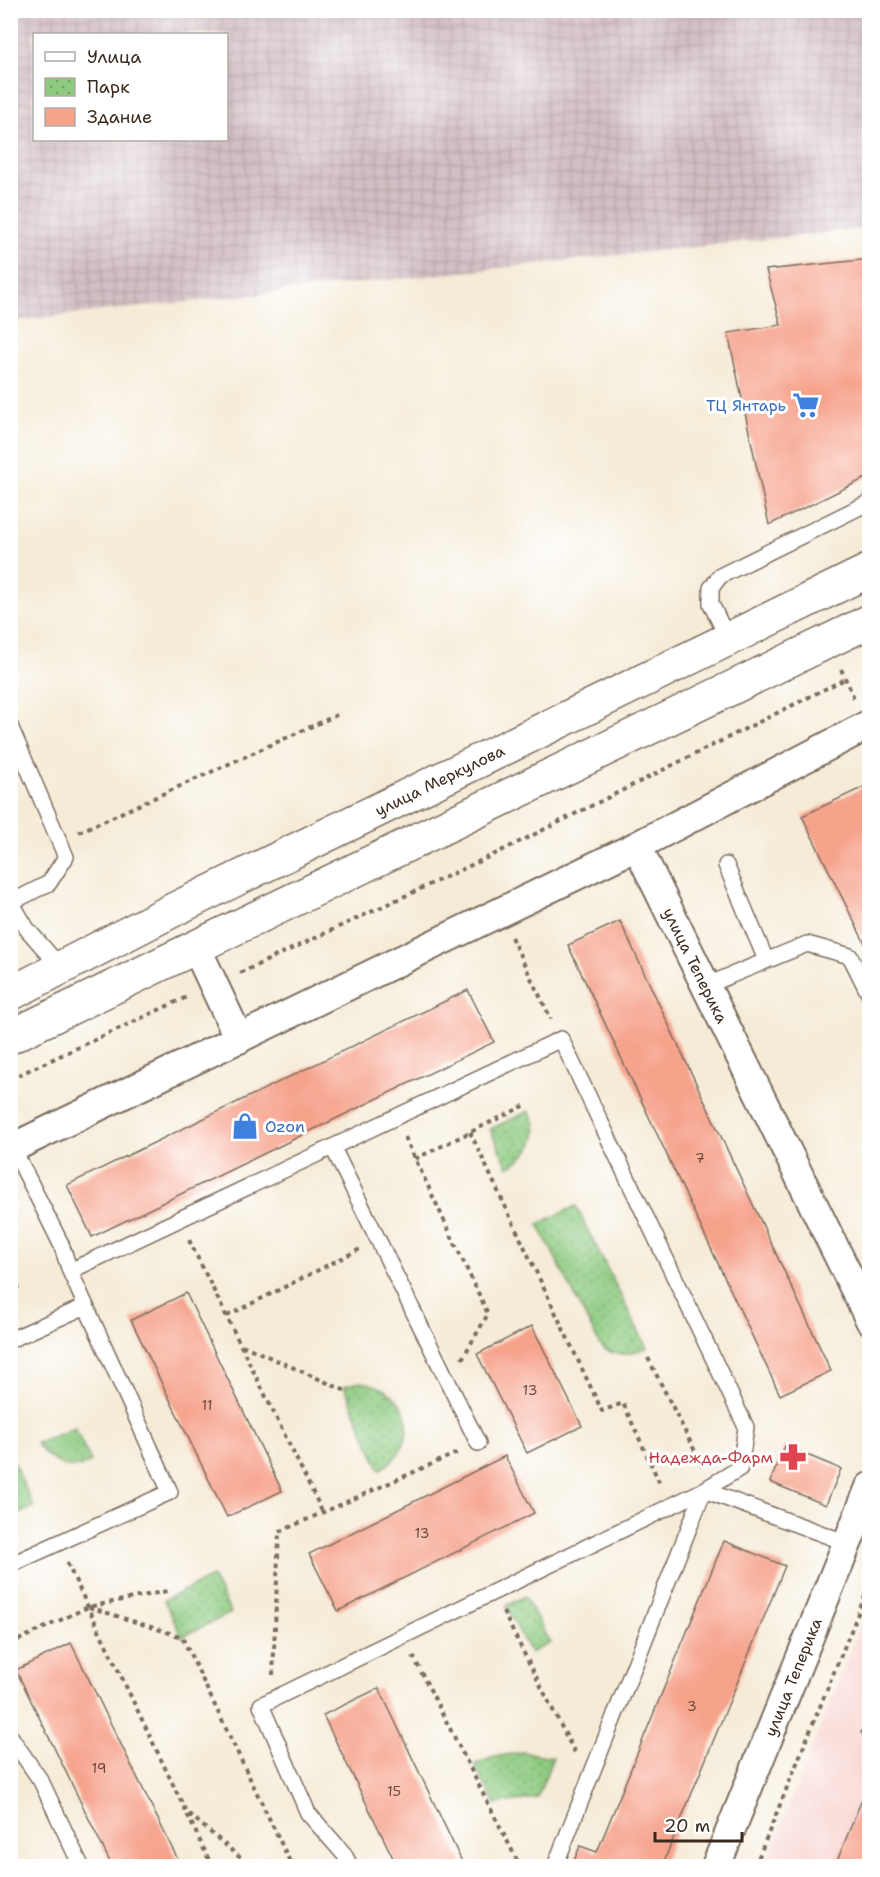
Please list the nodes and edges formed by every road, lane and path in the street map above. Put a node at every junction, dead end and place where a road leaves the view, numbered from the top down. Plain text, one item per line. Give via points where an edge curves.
1 (870, 502) edge
2 (870, 570) edge
3 (870, 621) edge
4 (728, 639) junction
5 (845, 679) dead end
6 (341, 713) dead end
7 (870, 724) edge
8 (10, 726) edge
9 (59, 842) junction
10 (637, 846) junction
11 (726, 865) dead end
12 (11, 901) edge
13 (498, 913) junction
14 (196, 947) junction
15 (766, 960) junction
16 (62, 969) junction
17 (214, 985) junction
18 (705, 986) junction
19 (10, 994) edge
20 (870, 996) edge
21 (10, 1037) edge
22 (238, 1039) junction
23 (561, 1039) junction
24 (10, 1079) edge
25 (528, 1104) dead end
26 (396, 1118) junction
27 (470, 1132) junction
28 (333, 1148) junction
29 (12, 1149) edge
30 (415, 1159) junction
31 (180, 1220) junction
32 (378, 1239) junction
33 (70, 1271) junction
34 (86, 1306) junction
35 (227, 1316) junction
36 (870, 1320) edge
37 (10, 1340) edge
38 (241, 1345) junction
39 (648, 1358) dead end
40 (448, 1382) junction
41 (346, 1391) dead end
42 (478, 1443) joint
43 (708, 1488) junction
44 (870, 1488) edge
45 (670, 1506) junction
46 (323, 1513) junction
47 (58, 1543) junction
48 (847, 1543) junction
49 (10, 1565) edge
50 (870, 1584) edge
51 (167, 1591) dead end
52 (493, 1592) junction
53 (88, 1606) junction
54 (403, 1636) junction
55 (10, 1644) edge
56 (272, 1700) junction
57 (10, 1736) edge
58 (589, 1782) junction
59 (186, 1812) junction
60 (81, 1866) edge
61 (212, 1866) edge
62 (250, 1866) edge
63 (292, 1866) edge
64 (350, 1866) edge
65 (520, 1866) edge
66 (555, 1866) edge
67 (716, 1866) edge
68 (755, 1866) edge

1 - 4 lane via 720,576 711,588 711,604
2 - 4 street, улица Меркулова
3 - 14 street
4 - 16 street, улица Меркулова via 175,909
5 - 17 path via 497,853
6 - 9 path
7 - 10 street
8 - 9 lane
9 - 12 lane via 66,858 49,883
10 - 13 street
10 - 18 street, улица Теперика
11 - 15 lane
12 - 16 lane via 27,929
13 - 22 street
13 - 23 path
14 - 17 street
14 - 21 street
15 - 18 lane
15 - 20 lane via 807,944 850,956
16 - 19 street, улица Меркулова
17 - 22 street
17 - 24 path
18 - 36 street, улица Теперика
22 - 29 street
23 - 26 lane
23 - 43 lane via 747,1427 740,1468
25 - 27 path
26 - 28 lane
26 - 30 path
27 - 30 path
27 - 45 path via 602,1411 623,1403
28 - 31 lane
28 - 32 lane
29 - 33 lane via 61,1244
30 - 40 path via 488,1314
31 - 33 lane
31 - 35 path
32 - 35 path
32 - 40 lane
33 - 34 lane
34 - 37 lane
34 - 47 lane via 170,1492
35 - 38 path
38 - 41 path
38 - 46 path
39 - 43 path
40 - 42 lane
42 - 46 path
43 - 45 lane
43 - 48 lane
43 - 58 lane
44 - 48 street, улица Теперика
45 - 52 lane
46 - 56 path via 279,1532
47 - 49 lane
47 - 53 path
48 - 67 street, улица Теперика
50 - 68 path
51 - 53 path
52 - 54 lane
52 - 58 path
53 - 55 path
53 - 59 path
53 - 63 path via 182,1637
54 - 56 lane
54 - 65 path
56 - 64 lane via 261,1705 308,1813
57 - 60 lane via 41,1781
58 - 66 lane
59 - 61 path
59 - 62 path

